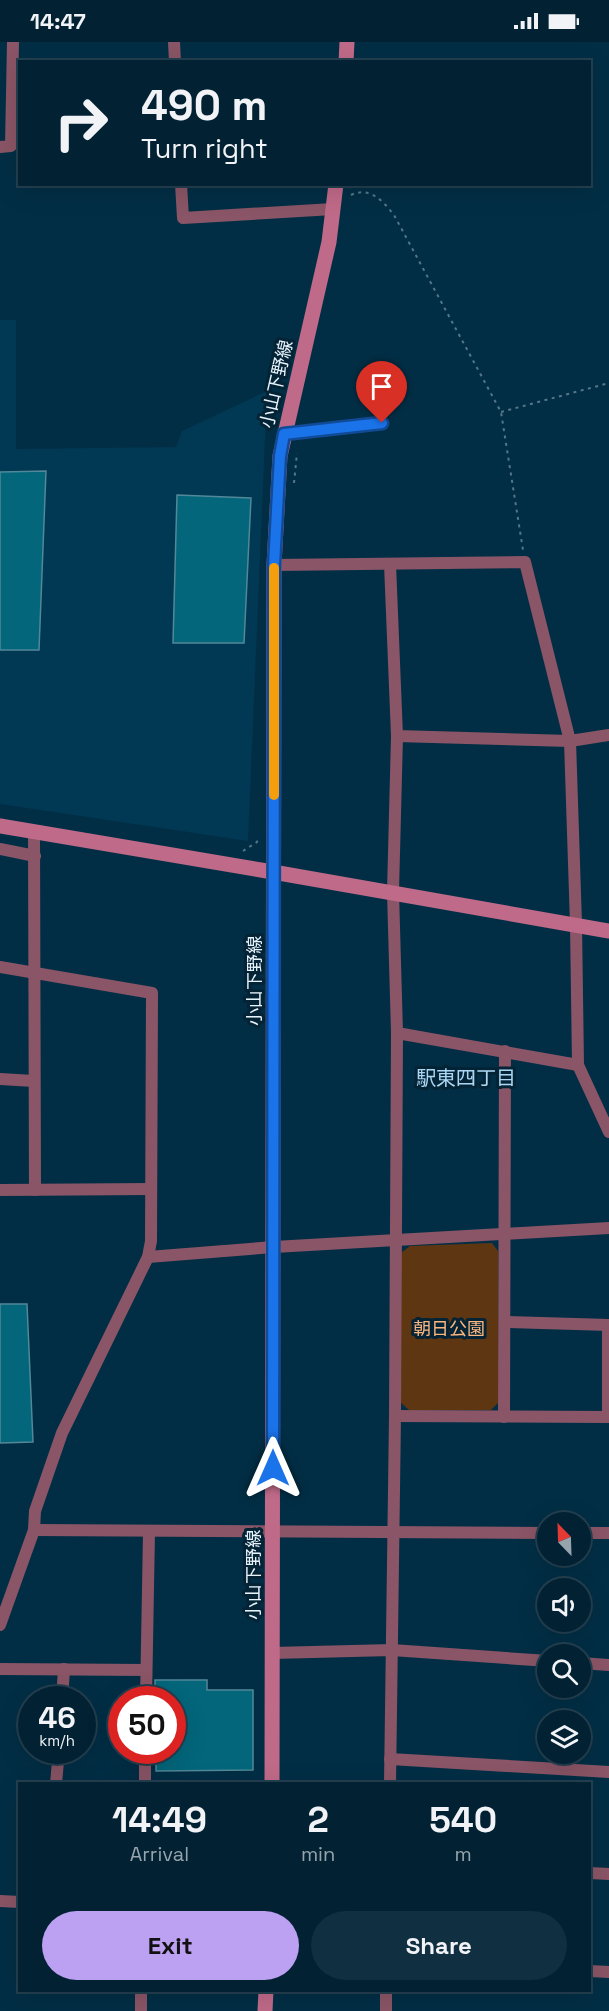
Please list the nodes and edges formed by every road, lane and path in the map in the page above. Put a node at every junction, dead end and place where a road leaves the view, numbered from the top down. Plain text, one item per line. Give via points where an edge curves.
1 (174, 42) edge
2 (346, 42) edge
3 (13, 45) edge
4 (0, 50) edge
5 (175, 60) edge
6 (346, 60) edge
7 (0, 147) edge
8 (181, 186) edge
9 (336, 186) edge
10 (333, 209) junction
11 (609, 383) edge
12 (501, 412) junction
13 (382, 423) dead end
14 (284, 434) junction
15 (525, 562) junction
16 (390, 564) junction
17 (274, 565) junction
18 (609, 735) edge
19 (397, 736) junction
20 (570, 741) junction
21 (0, 826) edge
22 (34, 832) junction
23 (0, 849) edge
24 (34, 856) junction
25 (273, 872) junction
26 (393, 892) junction
27 (576, 924) junction
28 (609, 931) edge
29 (0, 967) edge
30 (35, 973) junction
31 (397, 1033) junction
32 (505, 1052) junction
33 (578, 1065) junction
34 (0, 1078) edge
35 (34, 1081) junction
36 (609, 1131) edge
37 (151, 1189) junction
38 (0, 1190) edge
39 (34, 1190) junction
40 (609, 1228) edge
41 (505, 1234) junction
42 (396, 1240) junction
43 (274, 1247) junction
44 (148, 1257) junction
45 (505, 1322) junction
46 (608, 1325) edge
47 (395, 1416) junction
48 (504, 1417) junction
49 (609, 1417) edge
50 (34, 1530) junction
51 (149, 1532) junction
52 (272, 1532) junction
53 (394, 1533) junction
54 (537, 1533) edge
55 (591, 1533) edge
56 (609, 1533) edge
57 (0, 1625) edge
58 (392, 1650) junction
59 (272, 1653) junction
60 (537, 1660) edge
61 (591, 1664) edge
62 (609, 1665) edge
63 (0, 1669) edge
64 (64, 1669) junction
65 (146, 1670) junction
66 (63, 1686) edge
67 (146, 1686) edge
68 (390, 1758) junction
69 (57, 1764) edge
70 (145, 1764) edge
71 (609, 1772) edge
72 (56, 1782) edge
73 (145, 1782) edge
74 (272, 1782) edge
75 (390, 1782) edge
76 (591, 1873) edge
77 (609, 1874) edge
78 (0, 1900) edge
79 (18, 1902) edge
80 (591, 1971) edge
81 (609, 1972) edge
82 (141, 1992) edge
83 (266, 1992) edge
84 (386, 1992) edge
85 (141, 2011) edge
86 (265, 2011) edge
87 (386, 2011) edge

1 - 5 street
2 - 6 main road
3 - 4 street
3 - 7 street via 11,146
8 - 10 street via 183,218
9 - 10 main road, 小山下野線
10 - 12 path via 353,193 368,192 380,198 394,215
10 - 14 main road, 小山下野線 via 329,242
11 - 12 path
12 - 15 path
13 - 14 street
14 - 17 main road, 小山下野線
15 - 16 street
15 - 20 street
16 - 17 street
16 - 19 street
17 - 25 main road, 小山下野線
18 - 20 street
19 - 20 street
19 - 26 street
20 - 27 street
21 - 22 main road
22 - 24 street
22 - 25 main road
23 - 24 street
24 - 30 street
25 - 26 main road
25 - 43 main road, 小山下野線
26 - 27 main road
26 - 31 street
27 - 28 main road
27 - 33 street
29 - 30 street
30 - 35 street
30 - 37 street via 152,993
31 - 32 street
31 - 42 street
32 - 33 street
32 - 41 street
33 - 36 street
34 - 35 street
35 - 39 street
37 - 39 street
37 - 44 street
38 - 39 street
40 - 41 street
41 - 42 street
41 - 45 street
42 - 43 street
42 - 47 street
43 - 44 street
43 - 52 main road, 小山下野線
44 - 50 street via 62,1433 34,1512
45 - 46 street
45 - 48 street
46 - 49 street
47 - 48 street
47 - 53 street
48 - 49 street
50 - 51 street
50 - 57 street
51 - 52 street
51 - 65 street
52 - 53 street
52 - 59 main road, 小山下野線
53 - 54 street
53 - 58 street
55 - 56 street
58 - 59 street
58 - 60 street
58 - 68 street
59 - 74 main road, 小山下野線
61 - 62 street
63 - 64 street
64 - 65 street
64 - 66 street
65 - 67 street
68 - 71 street
68 - 75 street
69 - 72 street
70 - 73 street
76 - 77 street
78 - 79 street
80 - 81 street
82 - 85 street
83 - 86 main road
84 - 87 street

